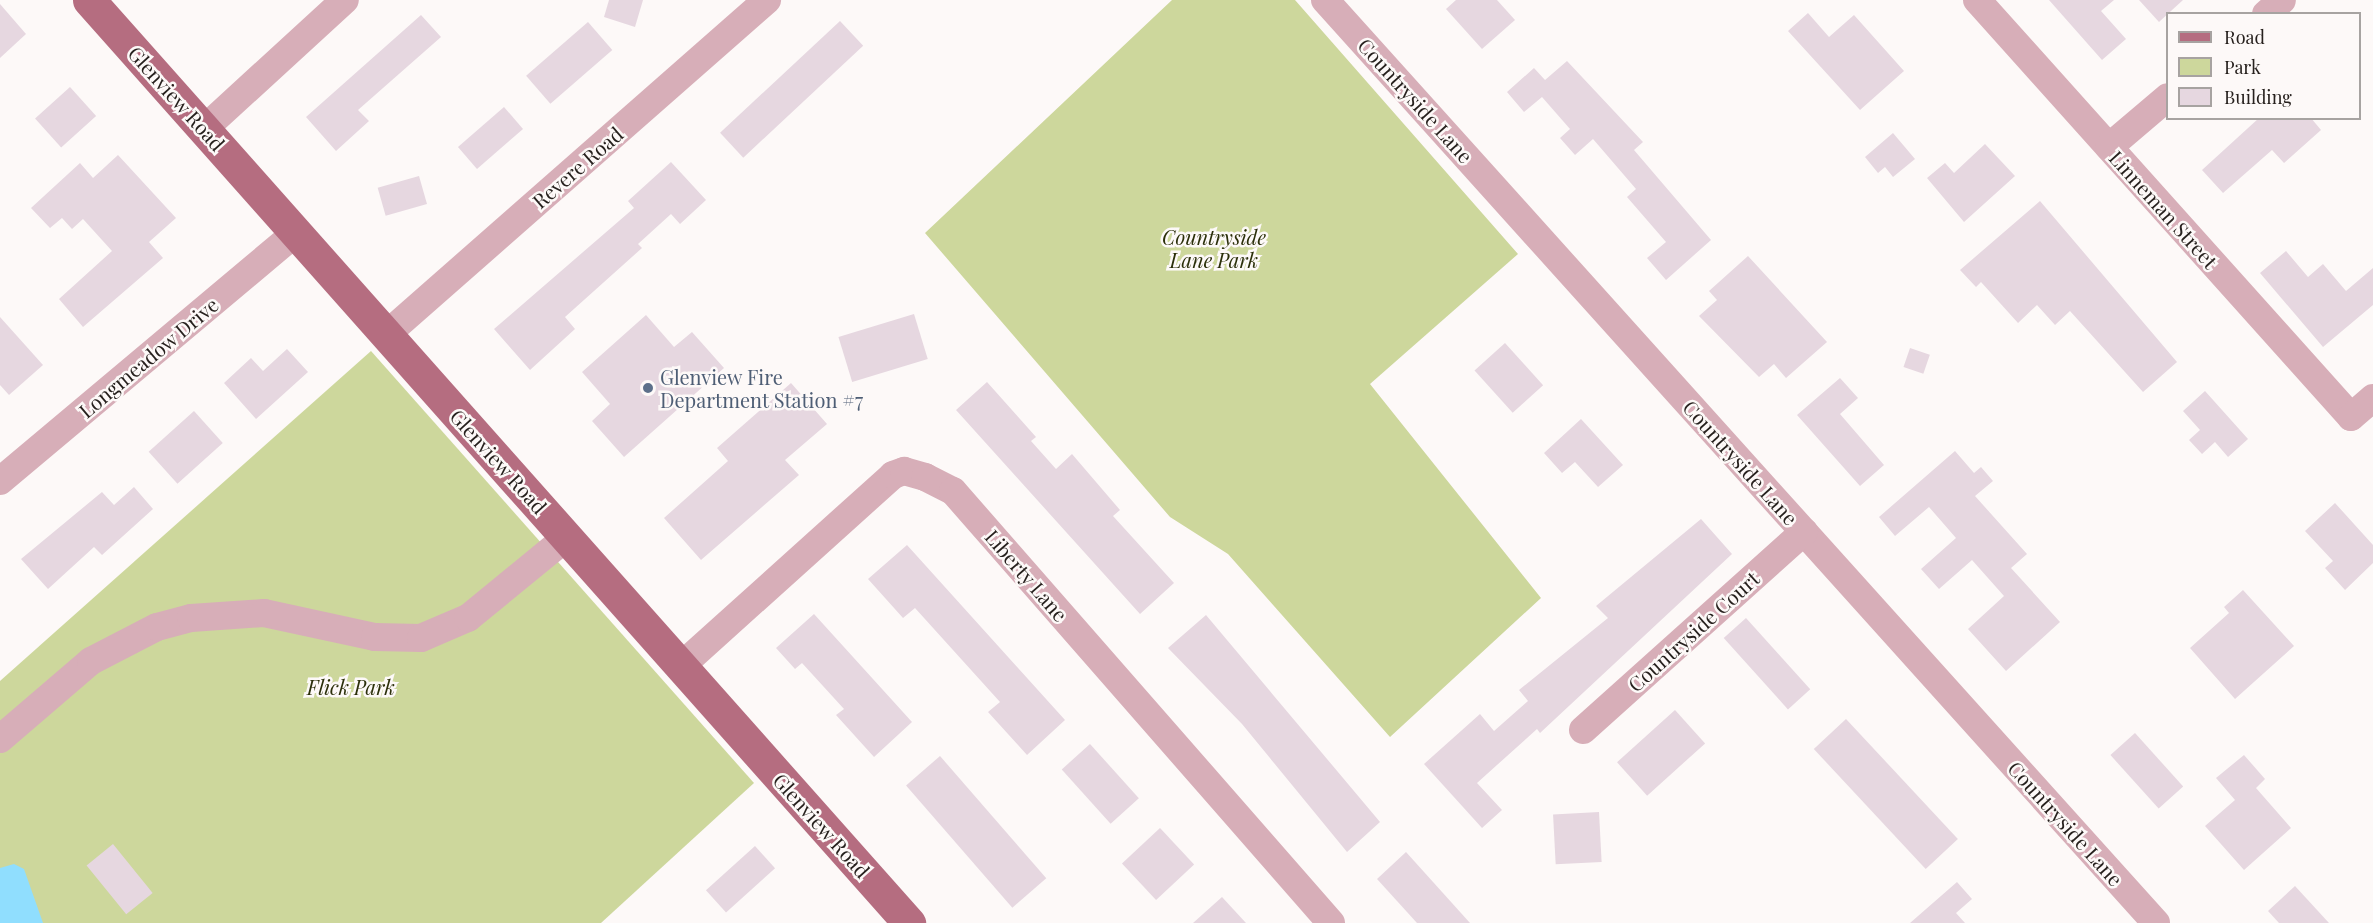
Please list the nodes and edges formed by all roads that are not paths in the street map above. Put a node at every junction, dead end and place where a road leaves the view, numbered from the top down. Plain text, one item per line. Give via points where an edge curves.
1 (89, 0) edge
2 (345, 0) edge
3 (1325, 0) edge
4 (1977, 0) edge
5 (2282, 0) edge
6 (761, 2) edge
7 (2268, 12) edge
8 (2166, 99) edge
9 (204, 129) junction
10 (2109, 147) junction
11 (296, 233) junction
12 (387, 334) junction
13 (2373, 398) edge
14 (0, 481) edge
15 (1803, 532) junction
16 (567, 537) junction
17 (681, 666) junction
18 (1583, 730) dead end
19 (0, 739) edge
20 (909, 923) edge
21 (1331, 923) edge
22 (2156, 923) edge

1 - 9 main road, Glenview Road
2 - 9 street
3 - 15 street, Countryside Lane
4 - 10 street, Linneman Street
5 - 7 street
6 - 12 street, Revere Road
8 - 10 street
9 - 11 main road, Glenview Road
10 - 13 street, Linneman Street via 2351,417
11 - 12 main road, Glenview Road
11 - 14 street, Longmeadow Drive
12 - 16 main road, Glenview Road
15 - 18 street, Countryside Court
15 - 22 street, Countryside Lane
16 - 17 main road, Glenview Road
16 - 19 street via 468,618 421,638 375,637 264,613 191,618 157,627 91,661
17 - 20 main road, Glenview Road
17 - 21 street, Liberty Lane via 893,475 904,471 926,477 953,490

